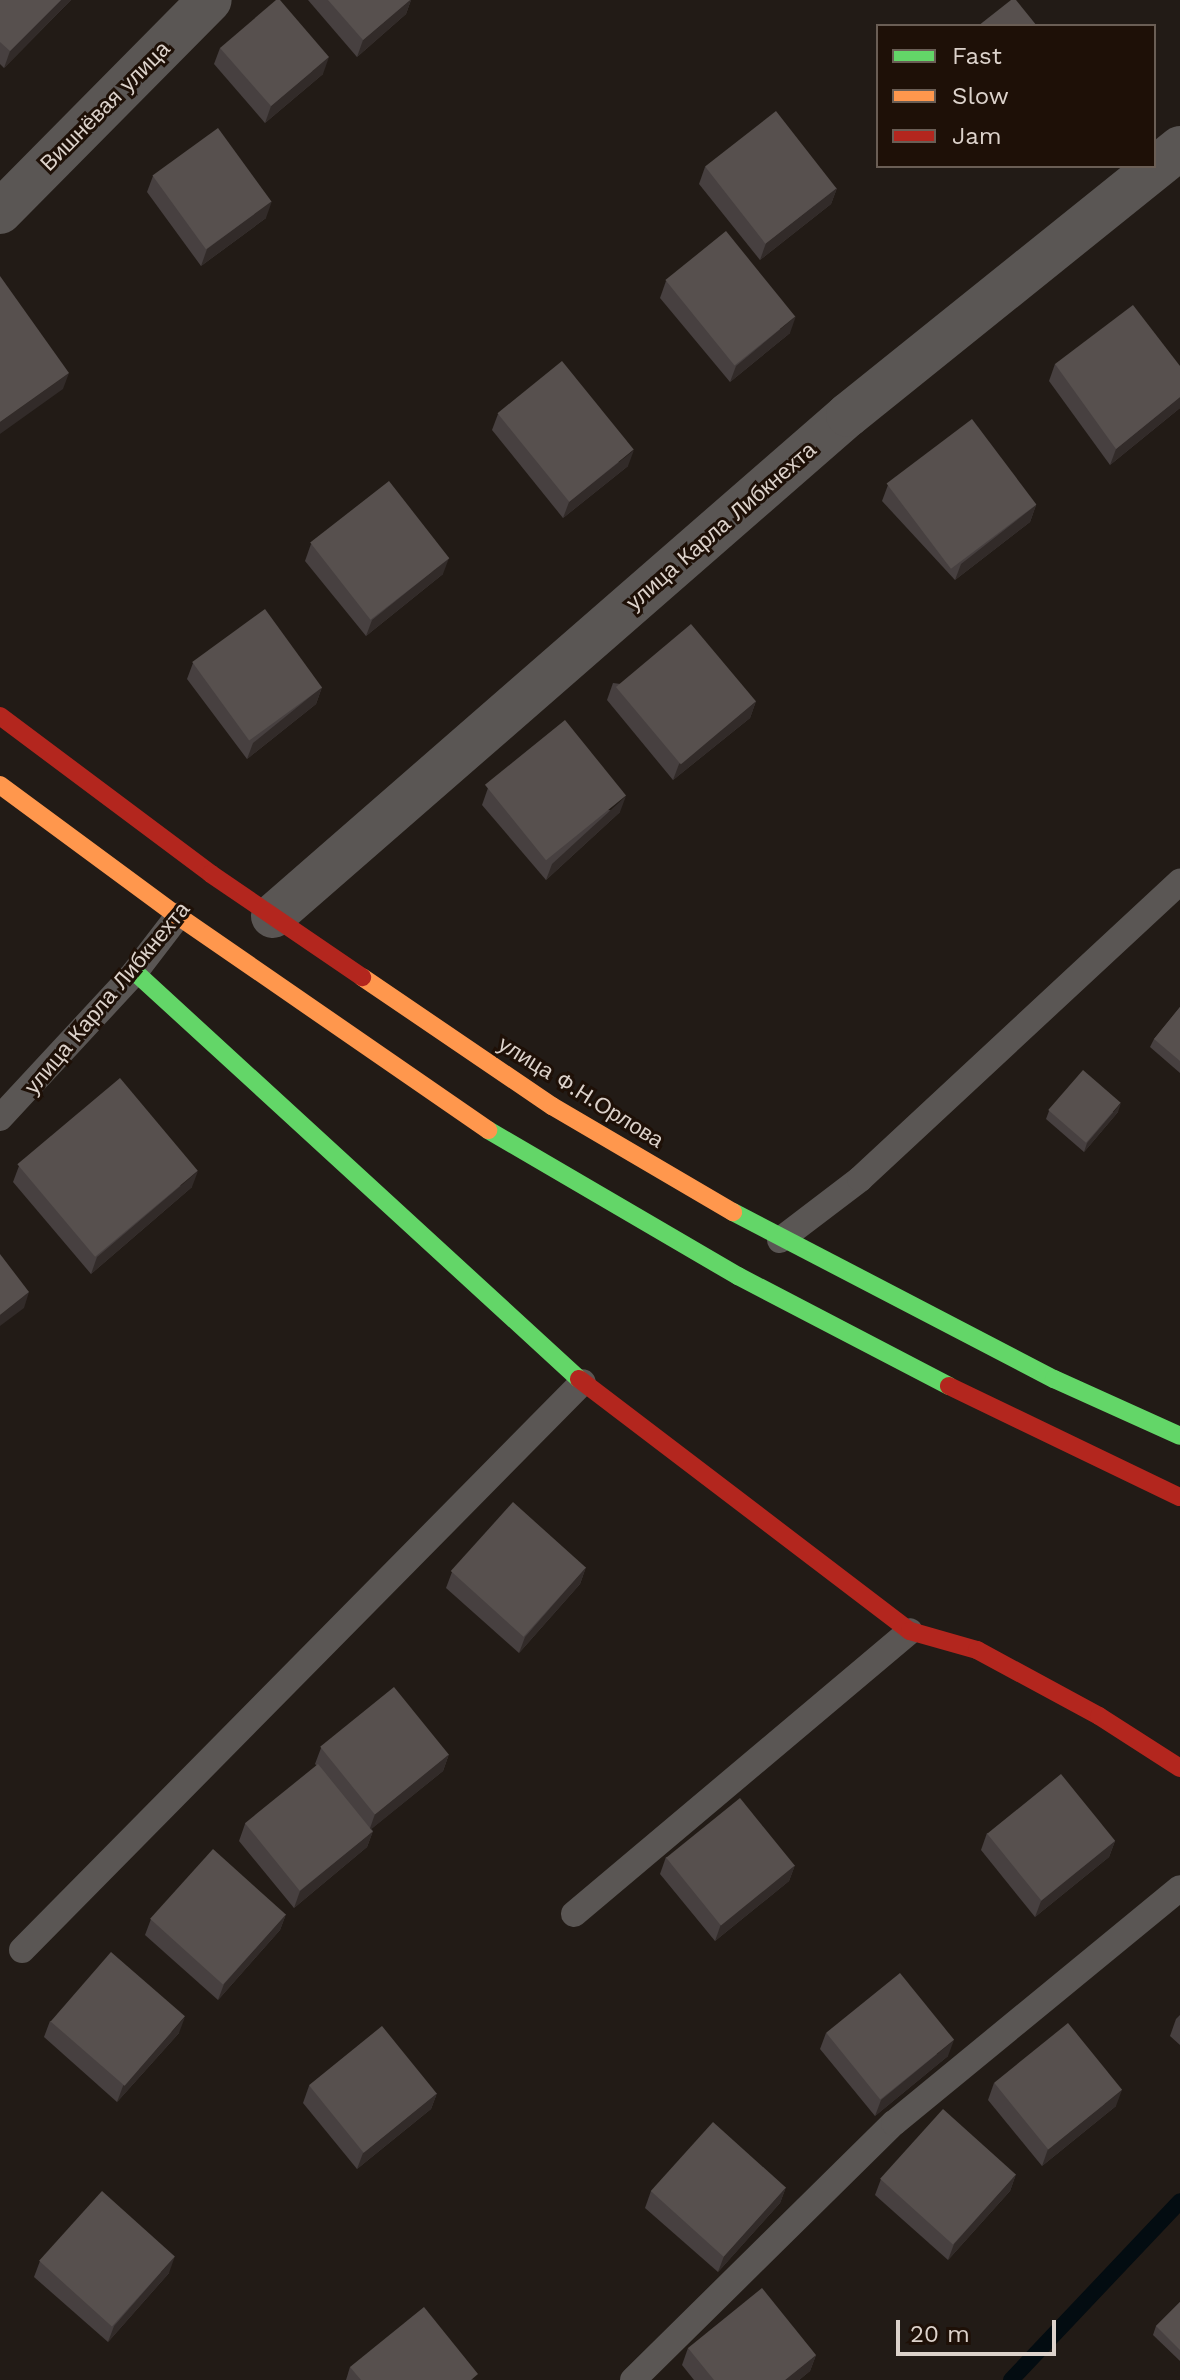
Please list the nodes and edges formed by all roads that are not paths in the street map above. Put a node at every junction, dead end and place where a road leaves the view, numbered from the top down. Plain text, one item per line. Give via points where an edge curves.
1 (210, 0) edge
2 (1180, 148) edge
3 (1156, 167) edge
4 (1155, 168) edge
5 (0, 212) edge
6 (0, 716) edge
7 (0, 785) edge
8 (211, 874) junction
9 (1180, 882) edge
10 (178, 916) junction
11 (273, 916) junction
12 (242, 961) junction
13 (135, 972) junction
14 (0, 1118) edge
15 (780, 1240) junction
16 (583, 1382) junction
17 (1180, 1436) edge
18 (1180, 1497) edge
19 (910, 1631) junction
20 (1180, 1768) edge
21 (1180, 1888) edge
22 (574, 1914) dead end
23 (22, 1950) dead end
24 (633, 2380) edge

1 - 5 street, Вишнёвая улица
2 - 3 street, улица Карла Либкнехта
4 - 11 street, улица Карла Либкнехта via 848,415
6 - 8 street, улица Ф.Н.Орлова
7 - 10 street
8 - 10 street, улица Карла Либкнехта
8 - 11 street, улица Ф.Н.Орлова
9 - 15 lane via 860,1179
10 - 12 street
10 - 13 lane, улица Карла Либкнехта
11 - 12 street
11 - 15 street, улица Ф.Н.Орлова via 552,1106
12 - 18 street via 503,1141 738,1276 1039,1432
13 - 14 lane, улица Карла Либкнехта
13 - 16 street
15 - 17 street, улица Ф.Н.Орлова via 1054,1379
16 - 19 street
16 - 23 lane
19 - 20 street via 977,1650 1099,1716
19 - 22 lane
21 - 24 lane via 894,2123

